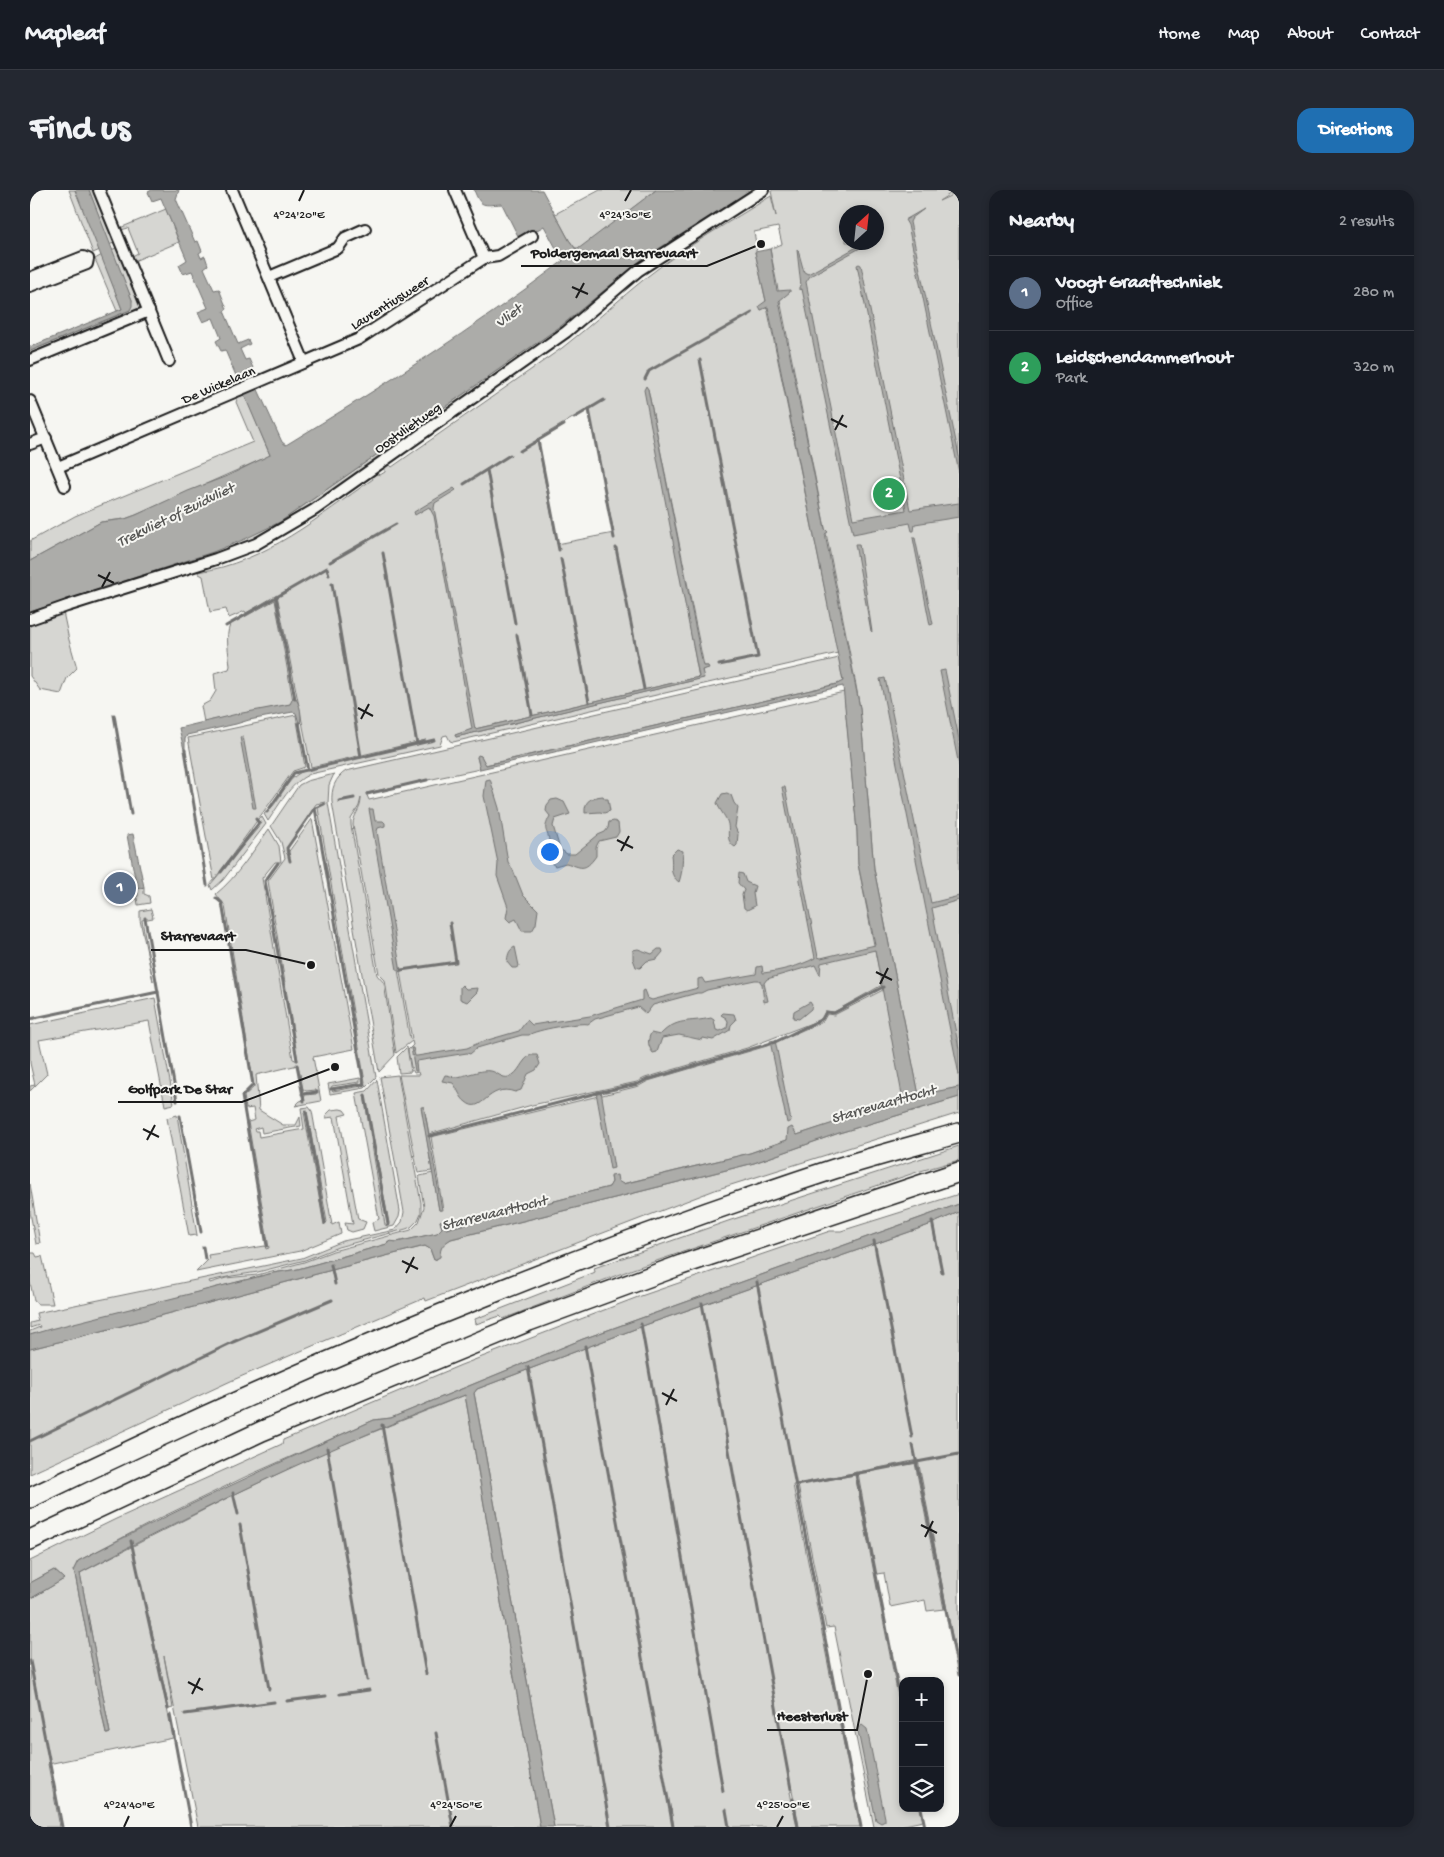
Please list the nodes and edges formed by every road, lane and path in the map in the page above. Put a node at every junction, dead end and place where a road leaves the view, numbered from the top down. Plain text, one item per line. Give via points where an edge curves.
1 (99, 190) edge
2 (232, 190) edge
3 (455, 190) edge
4 (763, 190) edge
5 (364, 229) dead end
6 (532, 236) dead end
7 (484, 258) junction
8 (269, 277) junction
9 (30, 278) edge
10 (30, 286) edge
11 (148, 311) junction
12 (30, 360) edge
13 (169, 361) dead end
14 (304, 362) junction
15 (30, 401) edge
16 (46, 438) junction
17 (30, 444) edge
18 (58, 467) junction
19 (65, 486) dead end
20 (30, 619) edge
21 (959, 1133) edge
22 (959, 1172) edge
23 (30, 1498) edge
24 (30, 1540) edge

1 - 11 street
2 - 8 street
3 - 7 street
4 - 20 street, Oostvlietweg via 639,270 566,332 285,528 256,544 216,559
5 - 8 street via 345,238 338,248
6 - 7 street, Laurentiusweer via 498,256
7 - 14 street, Laurentiusweer via 359,339
8 - 14 street
9 - 10 street via 83,257 88,260 87,264
11 - 12 street
11 - 13 street
14 - 18 street, De Wickelaan
15 - 16 street
16 - 17 street
16 - 18 street
18 - 19 street
21 - 23 highway via 836,1168 668,1226 520,1284 286,1380
22 - 24 highway via 680,1265 529,1321 262,1431

